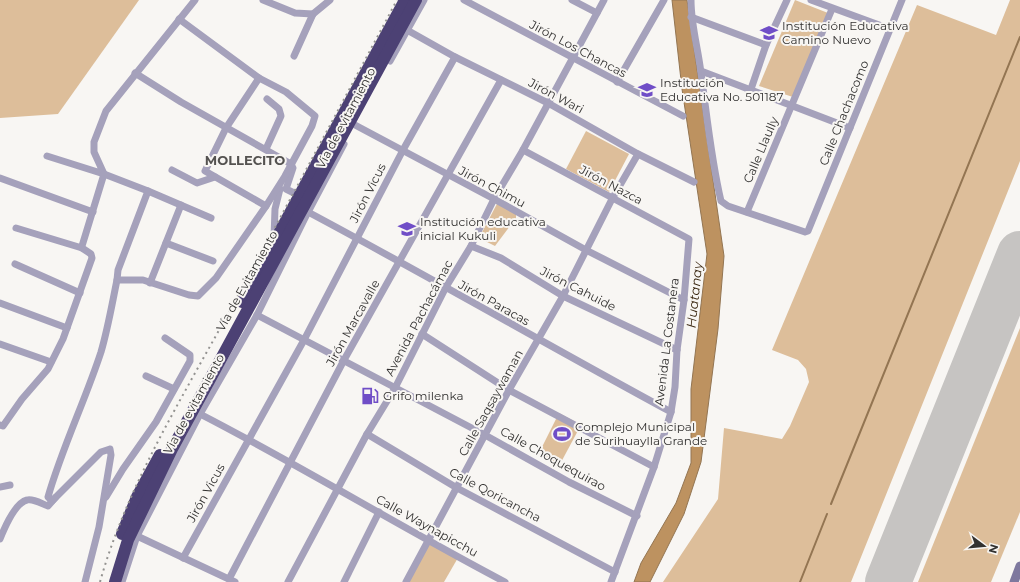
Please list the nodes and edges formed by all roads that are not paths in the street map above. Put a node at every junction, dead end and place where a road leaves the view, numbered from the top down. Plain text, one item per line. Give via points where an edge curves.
1 (195, 0) edge
2 (263, 0) edge
3 (330, 0) edge
4 (405, 0) edge
5 (416, 0) edge
6 (424, 0) edge
7 (464, 0) edge
8 (572, 0) edge
9 (604, 0) edge
10 (664, 0) edge
11 (691, 0) edge
12 (787, 0) edge
13 (811, 0) edge
14 (902, 0) edge
15 (832, 8) junction
16 (597, 13) junction
17 (313, 14) junction
18 (691, 17) junction
19 (178, 19) junction
20 (890, 29) junction
21 (407, 30) junction
22 (766, 45) junction
23 (294, 56) dead end
24 (455, 57) junction
25 (572, 59) junction
26 (701, 71) junction
27 (135, 73) junction
28 (259, 78) junction
29 (501, 80) junction
30 (617, 82) junction
31 (751, 89) junction
32 (267, 99) dead end
33 (548, 103) junction
34 (792, 105) junction
35 (683, 116) dead end
36 (355, 125) junction
37 (226, 128) junction
38 (850, 128) junction
39 (266, 150) junction
40 (402, 150) junction
41 (523, 150) junction
42 (638, 154) junction
43 (47, 156) dead end
44 (291, 164) junction
45 (172, 170) dead end
46 (104, 174) junction
47 (285, 176) junction
48 (448, 176) junction
49 (215, 177) junction
50 (0, 178) edge
51 (694, 182) dead end
52 (148, 191) junction
53 (494, 199) junction
54 (612, 199) junction
55 (311, 202) dead end
56 (181, 205) junction
57 (266, 206) junction
58 (93, 212) junction
59 (308, 212) junction
60 (747, 212) junction
61 (211, 218) dead end
62 (16, 228) dead end
63 (357, 239) junction
64 (689, 239) joint
65 (274, 240) junction
66 (166, 243) junction
67 (471, 246) junction
68 (82, 248) junction
69 (586, 250) junction
70 (213, 261) dead end
71 (399, 263) junction
72 (15, 264) dead end
73 (117, 280) junction
74 (150, 283) junction
75 (446, 287) junction
76 (80, 293) junction
77 (563, 296) junction
78 (684, 300) junction
79 (0, 303) edge
80 (257, 315) junction
81 (67, 328) junction
82 (422, 334) junction
83 (165, 338) dead end
84 (304, 340) junction
85 (538, 340) junction
86 (0, 344) edge
87 (677, 350) junction
88 (344, 360) junction
89 (51, 362) junction
90 (146, 376) dead end
91 (395, 388) junction
92 (174, 389) junction
93 (509, 390) junction
94 (671, 412) junction
95 (200, 414) junction
96 (1, 427) edge
97 (367, 434) junction
98 (485, 435) junction
99 (248, 439) junction
100 (289, 463) junction
101 (654, 467) junction
102 (0, 486) edge
103 (10, 486) dead end
104 (457, 488) junction
105 (337, 489) junction
106 (55, 498) junction
107 (104, 501) junction
108 (379, 512) junction
109 (637, 516) junction
110 (1, 535) edge
111 (137, 536) junction
112 (428, 542) junction
113 (183, 558) junction
114 (1020, 566) edge
115 (615, 572) junction
116 (232, 581) edge
117 (85, 582) edge
118 (107, 582) edge
119 (115, 582) edge
120 (122, 582) edge
121 (288, 582) edge
122 (344, 582) edge
123 (406, 582) edge
124 (505, 582) edge
125 (611, 582) edge
126 (1014, 582) edge

1 - 19 street
2 - 17 street via 295,13
3 - 17 street
4 - 65 highway, Vía de Evitamiento
5 - 119 highway, Vía de Evitamiento via 172,449 128,540
6 - 21 street, Via de evitamiento
7 - 25 street, Jirón Los Chancas
8 - 16 street
9 - 16 street, Avenida Pachacámac
10 - 30 street
11 - 18 street
12 - 22 street
13 - 15 street
14 - 20 street, Calle Chachacomo
15 - 20 street
15 - 34 street, Calle Llaully
16 - 25 street, Avenida Pachacámac
17 - 23 street
18 - 22 street
18 - 26 street
19 - 27 street
19 - 28 street
20 - 38 street, Calle Chachacomo
21 - 24 street, Jirón Wari
21 - 36 street, Via de evitamiento
22 - 31 street
24 - 29 street, Jirón Wari
24 - 40 street, Jirón Vicus
25 - 30 street, Jirón Los Chancas
25 - 33 street, Avenida Pachacámac
26 - 31 street
26 - 60 street via 721,201
27 - 37 street
27 - 46 street via 107,110 94,142 94,152
28 - 37 street
28 - 44 street via 286,92 315,116
29 - 33 street, Jirón Wari
29 - 48 street, Jirón Marcavalle
30 - 35 street, Jirón Los Chancas
31 - 34 street
32 - 39 street via 280,109 281,116
33 - 41 street, Avenida Pachacámac
33 - 42 street, Jirón Wari
34 - 38 street
34 - 60 street, Calle Llaully
36 - 40 street, Jirón Chimu
36 - 59 street, Via de evitamiento
37 - 39 street
37 - 49 street via 206,168 207,172
38 - 60 street, Calle Chachacomo via 808,231
39 - 44 street
40 - 48 street, Jirón Chimu
40 - 63 street, Jirón Vicus
41 - 53 street, Avenida Pachacámac
41 - 54 street, Jirón Nazca
42 - 51 street, Jirón Wari
42 - 54 street, Calle Saqsaywaman
43 - 46 street
44 - 47 street
44 - 55 street via 293,168 286,189
45 - 49 street via 197,183
46 - 52 street
46 - 58 street
47 - 57 street
47 - 65 street via 277,198
48 - 53 street, Jirón Chimu
48 - 71 street, Jirón Marcavalle
49 - 57 street
50 - 58 street
52 - 56 street
52 - 73 street via 118,270
53 - 67 street, Avenida Pachacámac
53 - 69 street, Jirón Chimu
54 - 64 street, Jirón Nazca
54 - 69 street, Calle Saqsaywaman
56 - 61 street
56 - 66 street
57 - 74 street via 216,278 198,296
58 - 68 street
59 - 63 street, Jirón Paracas
59 - 80 street, Via de evitamiento
62 - 68 street
63 - 71 street, Jirón Paracas
63 - 84 street, Jirón Vicus
64 - 78 street, Avenida La Costanera
65 - 118 highway, Vía de Evitamiento via 137,497
66 - 70 street
66 - 74 street
67 - 75 street, Avenida Pachacámac
67 - 77 street, Jirón Cahuide via 501,258
68 - 76 street via 91,254 92,258
69 - 77 street, Calle Saqsaywaman
69 - 78 street, Jirón Chimu
71 - 75 street, Jirón Paracas
71 - 88 street, Jirón Marcavalle
72 - 76 street
73 - 74 street via 143,280
73 - 106 street via 110,322 48,497 52,501
75 - 82 street, Avenida Pachacámac
75 - 85 street, Jirón Paracas
76 - 81 street
77 - 85 street, Calle Saqsaywaman
77 - 87 street, Jirón Cahuide
78 - 87 street, Avenida La Costanera
79 - 81 street
80 - 84 street
80 - 95 street, Via de evitamiento
81 - 89 street
82 - 91 street, Avenida Pachacámac
82 - 93 street
83 - 92 street via 191,357
84 - 88 street
84 - 99 street, Jirón Vicus
85 - 93 street, Calle Saqsaywaman
85 - 94 street, Jirón Paracas
86 - 89 street
87 - 94 street, Avenida La Costanera
88 - 91 street
88 - 100 street, Jirón Marcavalle
89 - 96 street
90 - 92 street
91 - 97 street, Avenida Pachacámac
91 - 98 street, Calle Choquequirao
92 - 107 street via 156,422
93 - 98 street, Calle Saqsaywaman
93 - 101 street
94 - 101 street, Avenida La Costanera
95 - 99 street
95 - 111 street, Via de evitamiento
97 - 104 street, Calle Qoricancha
97 - 105 street, Avenida Pachacámac
98 - 104 street, Calle Saqsaywaman
98 - 109 street, Calle Choquequirao
99 - 100 street
99 - 113 street, Jirón Vicus
100 - 105 street
100 - 116 street, Jirón Marcavalle
101 - 109 street, Avenida La Costanera
102 - 103 street
104 - 112 street, Calle Saqsaywaman
104 - 115 street, Calle Qoricancha
105 - 108 street, Calle Waynapicchu
105 - 121 street, Avenida Pachacámac
106 - 107 street via 101,452 110,448
106 - 110 street via 48,506 32,500 23,502 16,508
107 - 117 street
108 - 112 street, Calle Waynapicchu
108 - 122 street
109 - 115 street, Avenida La Costanera
111 - 113 street
111 - 120 street, Via de evitamiento
112 - 123 street, Calle Saqsaywaman
112 - 124 street, Calle Waynapicchu
113 - 116 street
114 - 126 main road
115 - 125 street, Avenida La Costanera

